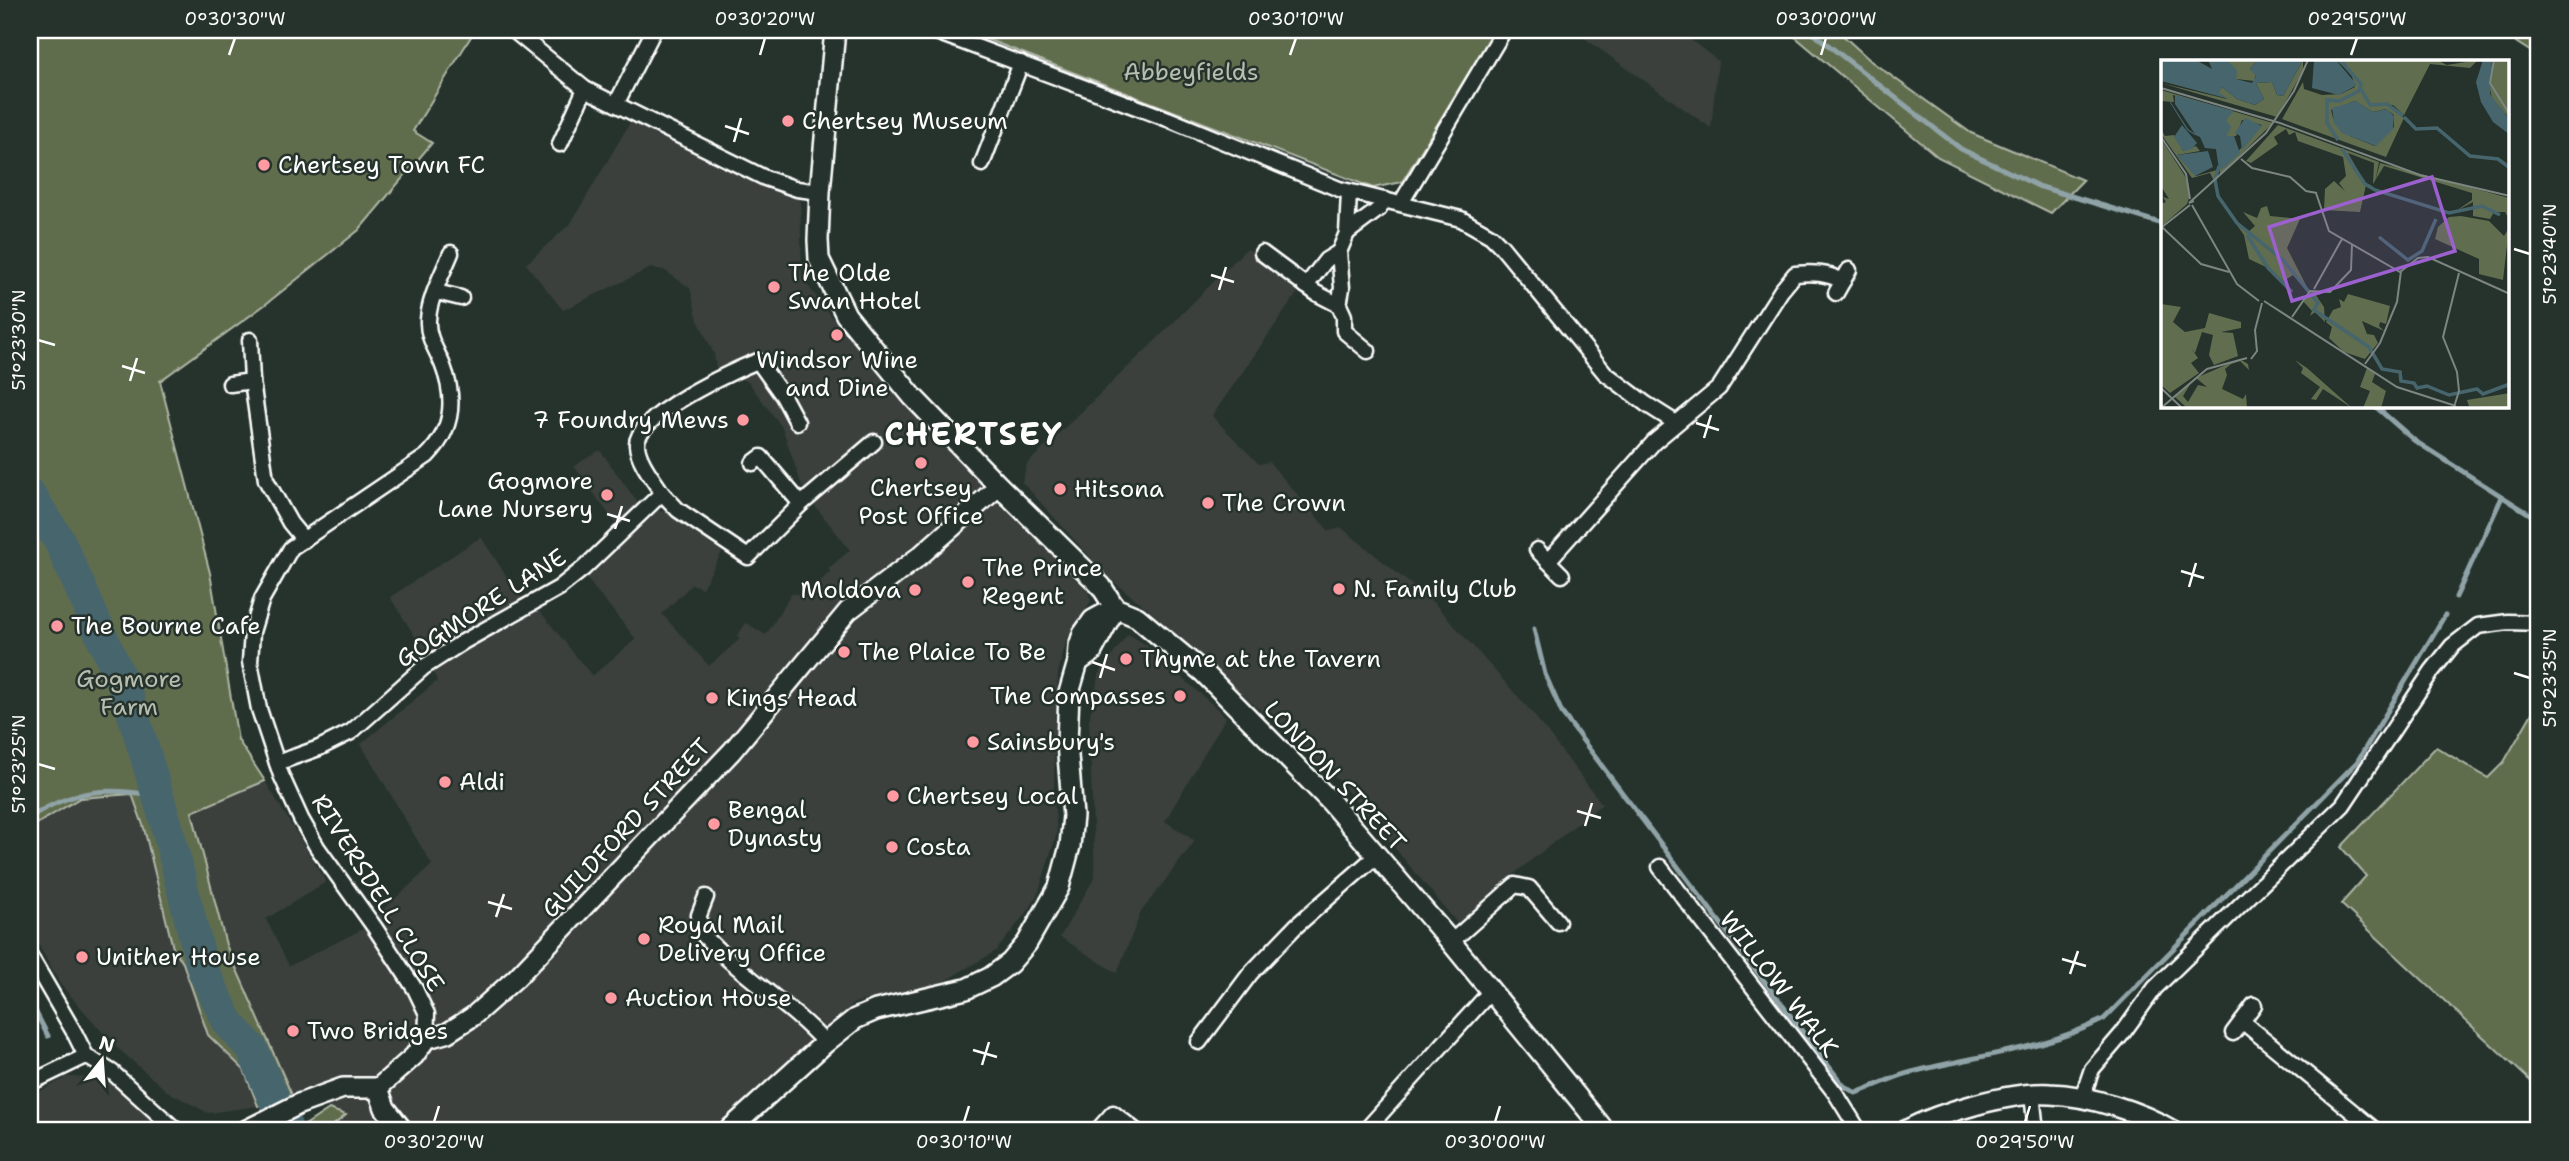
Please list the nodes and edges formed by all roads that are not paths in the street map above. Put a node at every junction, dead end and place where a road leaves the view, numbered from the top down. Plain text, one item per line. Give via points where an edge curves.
1 (513, 30) edge
2 (654, 30) edge
3 (835, 30) edge
4 (931, 30) edge
5 (1504, 30) edge
6 (1021, 63) junction
7 (585, 89) junction
8 (616, 104) junction
9 (560, 144) dead end
10 (982, 164) dead end
11 (820, 192) junction
12 (1349, 192) junction
13 (1385, 200) junction
14 (1401, 203) junction
15 (1347, 233) junction
16 (1339, 252) junction
17 (451, 253) dead end
18 (1262, 253) dead end
19 (1843, 282) dead end
20 (1306, 286) junction
21 (436, 292) junction
22 (461, 298) dead end
23 (1339, 305) junction
24 (250, 340) dead end
25 (1368, 351) dead end
26 (252, 382) junction
27 (230, 384) dead end
28 (797, 422) dead end
29 (1676, 422) junction
30 (874, 442) dead end
31 (753, 463) dead end
32 (999, 486) junction
33 (662, 493) junction
34 (801, 504) junction
35 (304, 540) junction
36 (1537, 550) dead end
37 (1548, 561) junction
38 (1562, 575) dead end
39 (1115, 608) junction
40 (2539, 623) edge
41 (277, 763) junction
42 (1376, 856) junction
43 (1660, 867) dead end
44 (706, 897) dead end
45 (1558, 922) dead end
46 (1451, 942) junction
47 (30, 956) edge
48 (1491, 991) junction
49 (2254, 1005) dead end
50 (426, 1039) junction
51 (1199, 1042) dead end
52 (825, 1043) junction
53 (86, 1056) junction
54 (30, 1083) edge
55 (378, 1088) junction
56 (2032, 1094) junction
57 (2082, 1098) junction
58 (177, 1131) edge
59 (245, 1131) edge
60 (403, 1131) edge
61 (728, 1131) edge
62 (1097, 1131) edge
63 (1136, 1131) edge
64 (1365, 1131) edge
65 (1605, 1131) edge
66 (1859, 1131) edge
67 (1905, 1131) edge
68 (2036, 1131) edge
69 (2173, 1131) edge
70 (2376, 1131) edge

1 - 7 street
2 - 8 street
3 - 11 main road, LONDON STREET
4 - 6 street
5 - 14 street
6 - 10 street
6 - 12 street
7 - 8 street
7 - 9 street
8 - 11 street via 765,178
11 - 32 main road, LONDON STREET via 819,259 846,315 913,397
12 - 13 street
12 - 15 street
13 - 14 street
13 - 15 street
14 - 29 street via 1461,219 1492,236 1605,373
15 - 16 street
16 - 20 street via 1326,260
16 - 23 street
17 - 21 street, RIVERSDELL CLOSE
18 - 20 street
19 - 29 street via 1828,274 1795,274 1719,388
20 - 23 street
21 - 22 street
21 - 35 street, RIVERSDELL CLOSE via 428,317 429,337 451,391 451,413 440,443
23 - 25 street via 1344,331
24 - 26 street
26 - 27 street
26 - 35 street via 266,480
28 - 33 street via 758,362 701,386 650,422 638,440
29 - 37 street
30 - 34 street
31 - 34 street via 761,457
32 - 39 main road, LONDON STREET via 1101,586
32 - 50 street, GUILDFORD STREET via 848,611 732,751 516,978 472,1017 447,1033
33 - 34 street via 678,510 748,557
33 - 41 street, GOGMORE LANE via 559,588 424,667 351,732
35 - 41 street, RIVERSDELL CLOSE via 291,548 262,600 253,632 250,662 257,702
36 - 37 street
37 - 38 street
39 - 42 main road, LONDON STREET via 1137,617 1204,673 1330,801
39 - 52 main road via 1091,653 1078,662 1069,693 1070,846 1059,887 1027,943 991,977 966,989 876,1010
40 - 57 street via 2478,626 2452,646 2343,806 2155,988 2092,1069
41 - 50 street, RIVERSDELL CLOSE via 317,847 415,989 427,1014
42 - 46 main road, LONDON STREET
42 - 51 street via 1296,926 1250,974
43 - 66 street, WILLOW WALK via 1836,1094
44 - 52 street via 699,930 719,953
45 - 46 street via 1529,888 1515,885
46 - 48 main road, LONDON STREET
47 - 53 street
48 - 64 street
48 - 65 main road, LONDON STREET
49 - 70 street via 2238,1027
50 - 55 street, GUILDFORD STREET
52 - 61 main road
53 - 54 street
53 - 58 street via 112,1072
55 - 59 main road via 343,1088
55 - 60 main road via 385,1108
56 - 57 main road
56 - 67 main road via 1938,1117
56 - 68 street
57 - 69 main road
62 - 63 street via 1113,1113

